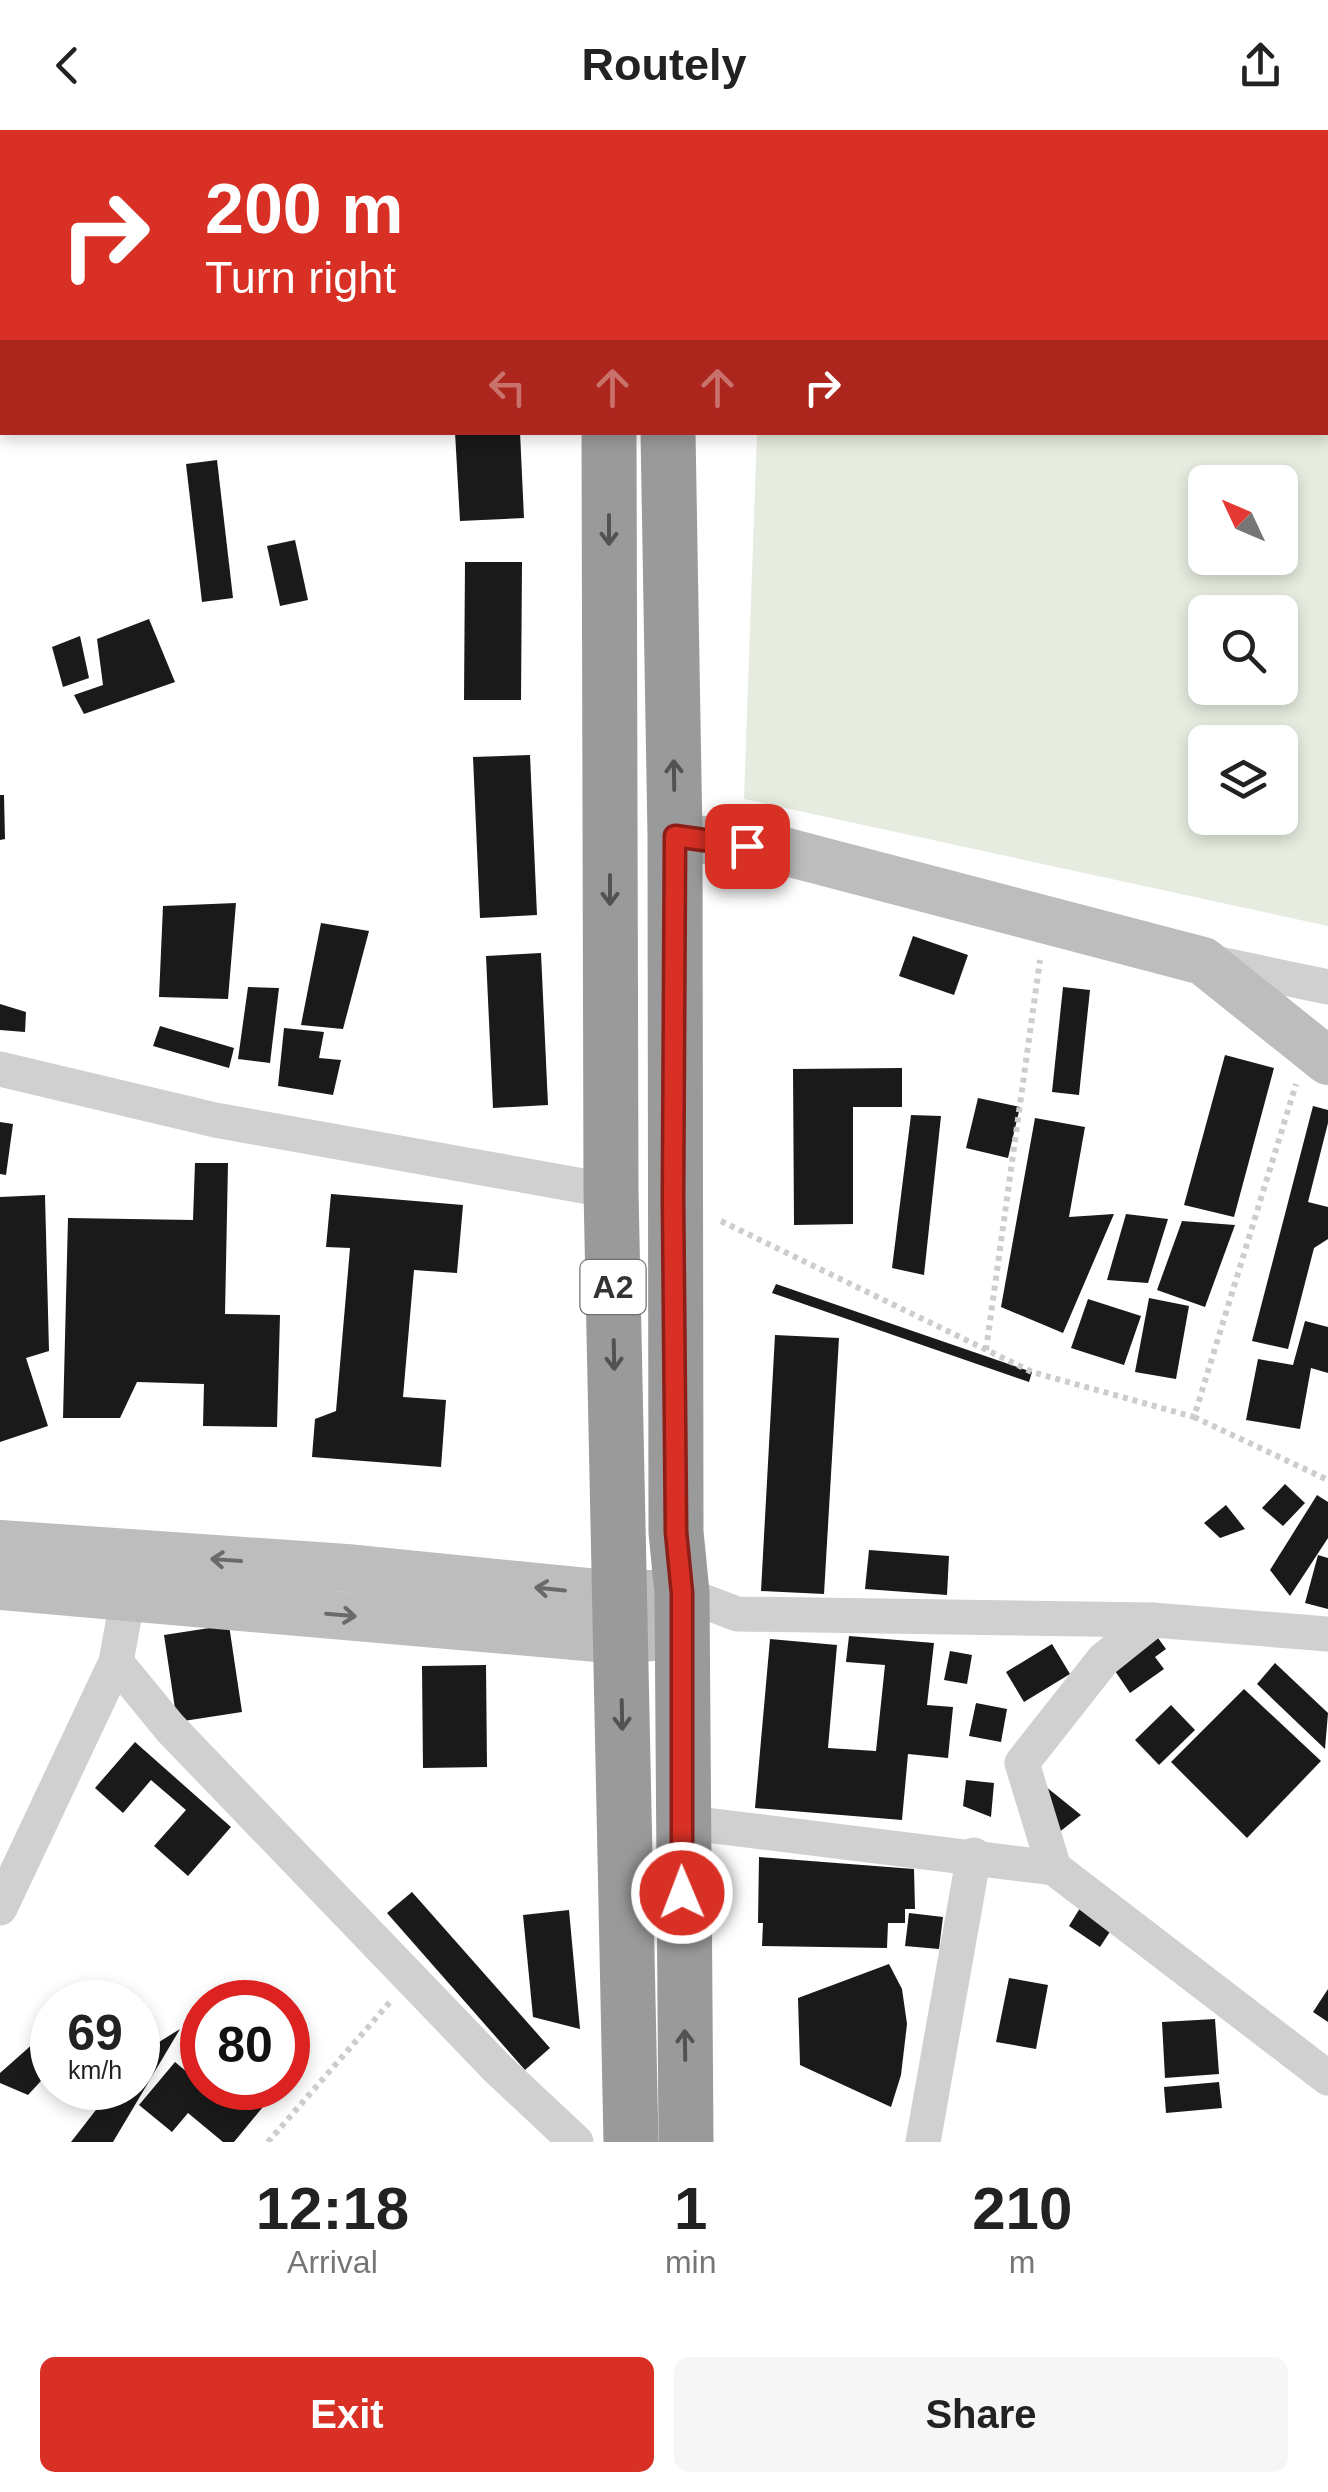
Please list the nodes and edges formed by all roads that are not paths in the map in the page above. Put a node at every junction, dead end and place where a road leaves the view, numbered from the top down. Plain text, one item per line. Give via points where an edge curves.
1 (609, 435) edge
2 (668, 435) edge
3 (675, 836) junction
4 (1203, 960) junction
5 (1328, 987) edge
6 (1318, 1053) edge
7 (0, 1069) edge
8 (610, 1191) junction
9 (0, 1544) edge
10 (0, 1586) edge
11 (128, 1596) junction
12 (681, 1614) junction
13 (619, 1618) junction
14 (1153, 1620) junction
15 (1328, 1634) edge
16 (116, 1662) junction
17 (681, 1822) junction
18 (974, 1855) junction
19 (1054, 1868) junction
20 (0, 1908) edge
21 (1328, 2078) edge
22 (576, 2142) edge
23 (630, 2142) edge
24 (686, 2142) edge
25 (923, 2142) edge

1 -> 8 highway, A2
3 -> 2 highway, A2
3 - 4 street via 784,851
3 - 12 highway, A2
4 - 5 street
4 - 6 street
7 - 8 street via 214,1120
8 -> 13 highway, A2
13 -> 9 street via 346,1568
10 - 11 street
11 -> 13 street
11 - 16 street
12 - 13 street
12 - 14 street
12 - 17 highway, A2
13 -> 23 highway, A2
14 - 15 street
14 - 19 street via 1103,1660 1022,1763
16 - 20 street
16 - 22 street via 170,1728
17 - 18 street
24 -> 17 highway, A2
18 - 19 street
18 - 25 street
19 - 21 street

